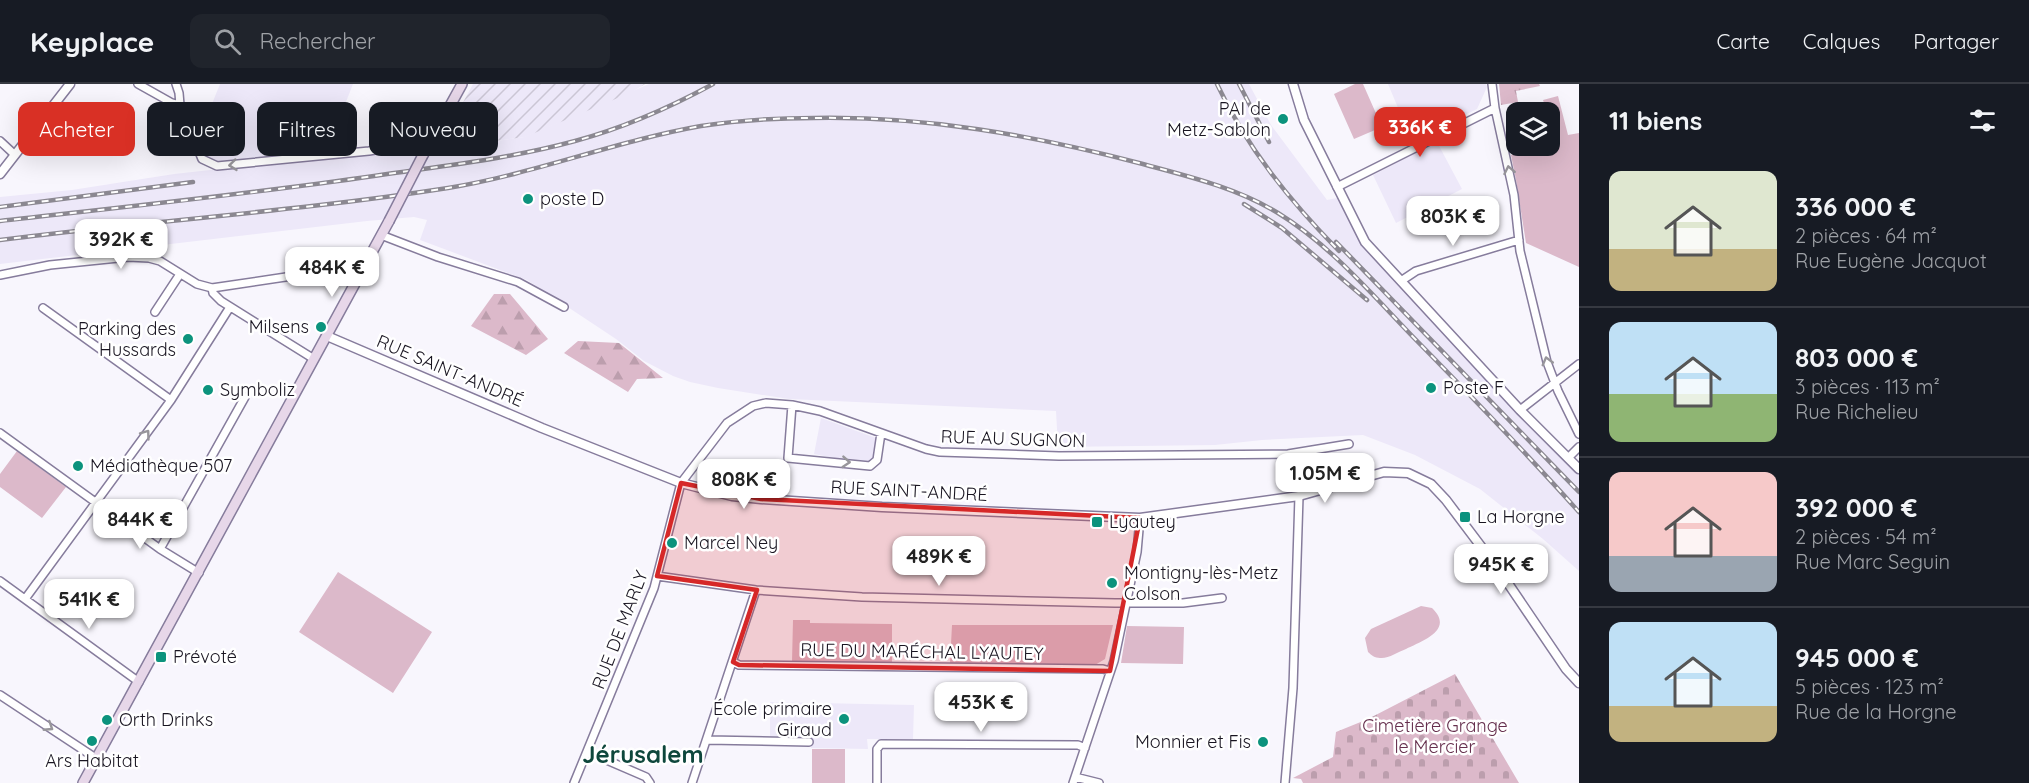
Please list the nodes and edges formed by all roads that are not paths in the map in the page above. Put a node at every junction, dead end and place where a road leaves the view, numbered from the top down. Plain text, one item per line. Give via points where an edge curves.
1 (70, 84) edge
2 (138, 84) edge
3 (176, 84) edge
4 (462, 84) edge
5 (1293, 84) edge
6 (1492, 84) edge
7 (169, 102) edge
8 (180, 102) edge
9 (452, 102) edge
10 (1495, 108) junction
11 (0, 141) edge
12 (369, 151) edge
13 (14, 154) junction
14 (201, 156) edge
15 (422, 156) edge
16 (0, 174) edge
17 (1336, 187) junction
18 (381, 235) junction
19 (1519, 240) junction
20 (361, 273) junction
21 (180, 274) junction
22 (0, 275) edge
23 (1401, 281) junction
24 (212, 288) junction
25 (564, 306) dead end
26 (230, 307) junction
27 (43, 308) dead end
28 (155, 312) dead end
29 (327, 336) junction
30 (314, 360) junction
31 (1579, 364) edge
32 (1554, 382) junction
33 (245, 397) dead end
34 (171, 400) junction
35 (792, 405) junction
36 (1520, 410) junction
37 (0, 433) edge
38 (881, 433) junction
39 (1579, 434) edge
40 (1348, 444) dead end
41 (1579, 447) edge
42 (1568, 458) junction
43 (1579, 469) edge
44 (681, 483) junction
45 (1299, 496) junction
46 (96, 502) junction
47 (1140, 518) junction
48 (160, 549) junction
49 (199, 573) junction
50 (657, 576) junction
51 (0, 581) edge
52 (756, 590) junction
53 (1222, 598) dead end
54 (25, 599) junction
55 (1126, 602) junction
56 (733, 662) junction
57 (1110, 671) junction
58 (139, 682) junction
59 (1579, 683) edge
60 (0, 695) edge
61 (707, 740) junction
62 (809, 742) dead end
63 (1085, 748) junction
64 (588, 752) junction
65 (97, 759) junction
66 (1074, 780) edge
67 (83, 783) edge
68 (574, 783) edge
69 (650, 783) edge
70 (692, 783) edge
71 (876, 783) edge
72 (1099, 783) edge
73 (1286, 783) edge

1 - 13 street
2 - 7 street
3 - 8 street
4 - 9 main road
5 - 17 street via 1304,120
6 - 10 street
10 - 17 street
19 -> 10 street via 1514,195
11 - 13 street
12 -> 14 street via 217,166
13 - 16 street
15 - 18 main road, bridge
17 - 23 street via 1365,242
18 - 20 main road
18 - 25 street via 518,282
19 - 23 street via 1416,271
32 -> 19 street
20 - 24 street via 346,268
20 - 29 main road
21 - 22 street via 156,259 128,257
21 - 24 street
21 - 28 street
23 - 36 street
24 - 26 street
26 - 30 street
26 - 34 street
27 - 34 street
29 - 30 main road
29 - 44 street, RUE SAINT-ANDRÉ
30 - 49 main road
31 - 32 street
32 - 36 street
32 - 39 street
33 - 48 street
46 -> 34 street
35 - 38 street, RUE AU SUGNON
35 -> 38 street via 788,458 870,466 877,460
35 - 44 street, RUE AU SUGNON via 766,403 735,416
36 - 42 street
37 - 46 street
38 - 40 street, RUE AU SUGNON via 932,451 1036,456 1288,454
41 - 42 street
42 - 43 street
44 - 47 street, RUE SAINT-ANDRÉ via 761,499
44 - 50 street, RUE DE MARLY
45 - 47 street, RUE SAINT-ANDRÉ
45 - 59 street, RUE SAINT-ANDRÉ via 1384,472 1408,472 1431,484 1501,573
45 - 73 street
46 - 48 street
46 - 54 street
47 - 55 street
48 - 49 street
49 - 58 main road
50 - 52 street
50 - 64 street, RUE DE MARLY
51 - 54 street
52 - 55 street via 862,597
52 - 56 street
53 - 55 street via 1183,603
54 - 58 street
55 - 57 street
56 - 57 street, RUE DU MARÉCHAL LYAUTEY
56 - 61 street
57 - 63 street
58 - 65 main road
60 -> 65 street
61 - 62 street
61 - 70 street
63 - 66 street
63 - 71 street via 885,744 879,746
64 - 68 street, RUE DE MARLY
64 - 69 street via 646,777
65 - 67 main road
66 - 72 street

